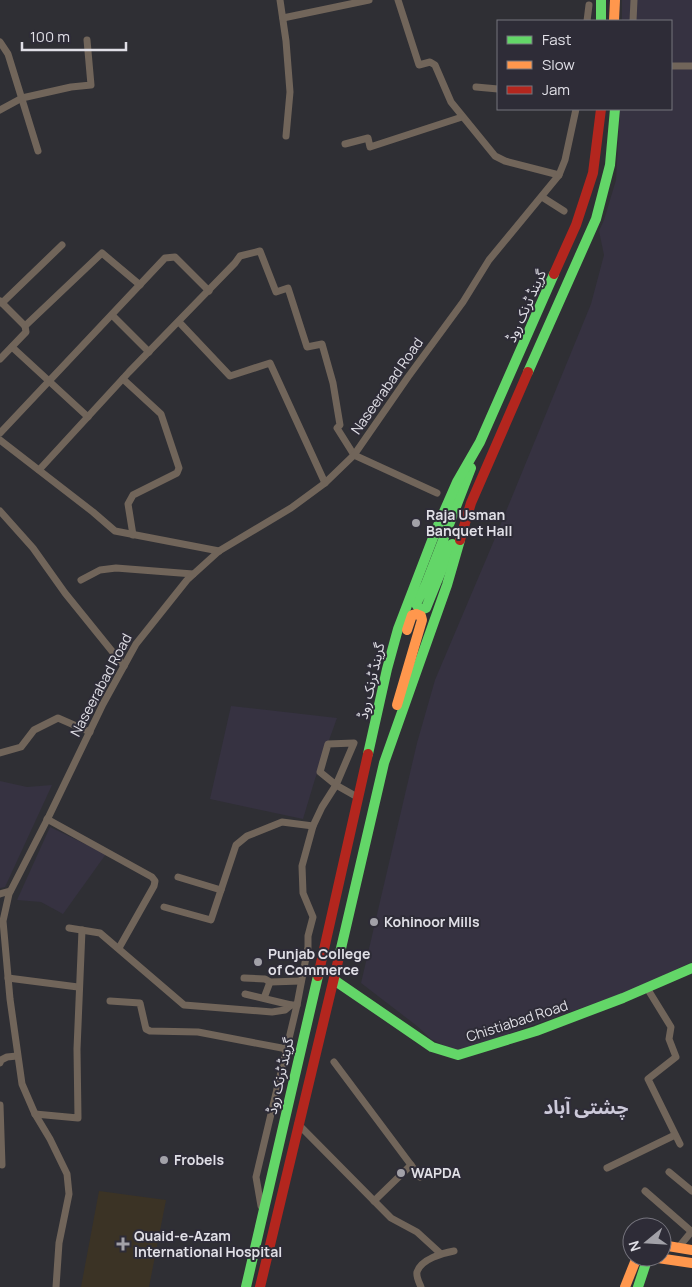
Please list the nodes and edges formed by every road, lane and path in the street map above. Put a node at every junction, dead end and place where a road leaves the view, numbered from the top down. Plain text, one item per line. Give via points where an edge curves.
1 (280, 0) edge
2 (369, 0) edge
3 (398, 0) edge
4 (601, 0) edge
5 (615, 0) edge
6 (634, 0) edge
7 (588, 6) dead end
8 (283, 18) junction
9 (587, 20) edge
10 (601, 20) edge
11 (614, 20) edge
12 (633, 20) edge
13 (87, 40) dead end
14 (0, 42) edge
15 (672, 66) edge
16 (692, 66) edge
17 (476, 87) dead end
18 (497, 88) edge
19 (22, 98) junction
20 (0, 110) edge
21 (576, 110) edge
22 (601, 110) edge
23 (614, 110) edge
24 (462, 117) junction
25 (286, 136) dead end
26 (345, 144) dead end
27 (38, 151) dead end
28 (559, 174) junction
29 (542, 197) junction
30 (564, 211) dead end
31 (62, 245) dead end
32 (140, 285) junction
33 (209, 291) junction
34 (1, 302) edge
35 (112, 315) junction
36 (179, 322) junction
37 (25, 326) junction
38 (12, 347) junction
39 (149, 352) junction
40 (0, 359) edge
41 (123, 379) junction
42 (49, 381) junction
43 (88, 417) junction
44 (0, 434) edge
45 (0, 440) edge
46 (475, 454) junction
47 (354, 455) junction
48 (39, 470) junction
49 (325, 483) junction
50 (437, 493) dead end
51 (471, 503) junction
52 (0, 511) edge
53 (133, 535) junction
54 (219, 551) junction
55 (193, 574) junction
56 (81, 580) dead end
57 (124, 666) junction
58 (90, 732) junction
59 (371, 742) junction
60 (0, 753) edge
61 (384, 763) junction
62 (336, 785) junction
63 (359, 798) junction
64 (47, 819) junction
65 (313, 826) junction
66 (178, 877) dead end
67 (221, 890) junction
68 (10, 891) junction
69 (0, 894) edge
70 (164, 907) dead end
71 (69, 928) dead end
72 (82, 930) junction
73 (119, 948) junction
74 (692, 968) edge
75 (244, 978) dead end
76 (8, 979) junction
77 (334, 980) junction
78 (301, 981) junction
79 (0, 982) edge
80 (270, 982) junction
81 (78, 987) junction
82 (647, 988) junction
83 (245, 994) dead end
84 (264, 998) junction
85 (110, 1001) dead end
86 (294, 1005) junction
87 (287, 1049) junction
88 (17, 1056) junction
89 (0, 1061) edge
90 (334, 1062) dead end
91 (0, 1105) edge
92 (35, 1114) junction
93 (298, 1124) junction
94 (675, 1135) junction
95 (680, 1144) dead end
96 (2, 1165) dead end
97 (411, 1165) junction
98 (607, 1168) dead end
99 (669, 1172) dead end
100 (420, 1177) dead end
101 (645, 1191) dead end
102 (692, 1191) edge
103 (374, 1201) junction
104 (263, 1214) junction
105 (692, 1232) edge
106 (672, 1247) edge
107 (678, 1248) junction
108 (692, 1250) edge
109 (454, 1251) dead end
110 (440, 1253) junction
111 (672, 1260) edge
112 (692, 1263) edge
113 (633, 1267) edge
114 (645, 1267) edge
115 (250, 1272) junction
116 (260, 1286) edge
117 (56, 1287) edge
118 (242, 1287) edge
119 (246, 1287) edge
120 (420, 1287) edge
121 (625, 1287) edge
122 (638, 1287) edge

1 - 8 street
2 - 8 street
3 - 24 street via 419,65 430,62 435,65 451,102
4 - 10 main road
5 - 11 main road
6 - 12 street
7 - 9 street
8 - 25 street via 290,92
13 - 19 street via 91,85
14 - 19 street via 8,54
15 - 16 street
17 - 18 street
19 - 20 street
19 - 27 street
21 - 28 street, Naseerabad Road via 566,160
22 - 46 main road, گرینڈ ٹرنک روڈ via 593,174 576,225
23 - 51 main road, گرینڈ ٹرنک روڈ via 612,158 596,219
24 - 26 street via 370,146 368,138
24 - 28 street via 495,156
28 - 29 street, Naseerabad Road
29 - 30 street
29 - 47 street, Naseerabad Road via 489,260 463,302
31 - 34 street
32 - 33 street via 165,258 170,257
32 - 35 street
32 - 37 street via 102,253
33 - 36 street
33 - 47 street via 240,256 260,251 276,292 288,288 308,347 322,344 333,383 340,425 337,428
34 - 37 street
35 - 39 street
35 - 42 street
36 - 39 street
36 - 49 street via 230,376 270,363
37 - 38 street via 26,332
38 - 40 street
38 - 42 street
39 - 41 street
41 - 43 street
41 - 53 street via 161,414 179,468 178,473 133,495 128,504
42 - 43 street
42 - 44 street
43 - 48 street
45 - 48 street
46 - 51 main road via 466,484 416,604 420,610 426,608
46 - 59 main road, گرینڈ ٹرنک روڈ via 453,490 405,611 386,669
47 - 49 street, Naseerabad Road
47 - 50 street
48 - 53 street via 109,527
49 - 54 street, Naseerabad Road via 291,508
51 - 61 main road, گرینڈ ٹرنک روڈ via 447,585
52 - 57 street via 33,548
53 - 54 street
54 - 55 street, Naseerabad Road
55 - 56 street via 116,568 100,570
55 - 57 street, Naseerabad Road via 136,644
57 - 58 street, Naseerabad Road
58 - 60 street via 58,718 34,730 21,747
58 - 64 street, Naseerabad Road
59 - 61 main road via 412,615 417,614 422,620
59 - 63 main road, گرینڈ ٹرنک روڈ
61 - 77 main road, گرینڈ ٹرنک روڈ
62 - 62 street via 320,772 328,744 354,743
62 - 63 street
62 - 65 street
63 - 104 main road, گرینڈ ٹرنک روڈ
64 - 68 street, Naseerabad Road
64 - 73 street via 155,881
65 - 67 street via 282,822 247,836 236,845
65 - 78 street via 302,866 303,893 314,917
66 - 67 street
67 - 70 street via 211,920
68 - 69 street
68 - 76 street, Naseerabad Road via 3,921
71 - 72 street
72 - 73 street via 100,933
72 - 81 street
73 - 86 street via 184,1005 272,1012
74 - 82 main road, Chistiabad Road
75 - 80 street
76 - 79 street
76 - 81 street
76 - 88 street, Naseerabad Road
77 - 82 main road, Chistiabad Road via 432,1047 458,1055 536,1031
77 - 93 main road, گرینڈ ٹرنک روڈ
78 - 80 street
78 - 86 street
80 - 84 street
81 - 92 street via 78,1118
82 - 94 street via 671,1027 669,1039 676,1057 648,1079
83 - 84 street
84 - 86 street
85 - 87 street via 140,1003 144,1025 150,1031 198,1032
86 - 87 street
87 - 104 street via 256,1177
88 - 89 street
88 - 92 street, Naseerabad Road via 22,1084
90 - 97 street
91 - 96 street
92 - 117 street, Naseerabad Road via 67,1174 69,1194 59,1243
93 - 103 street
93 - 116 main road, گرینڈ ٹرنک روڈ
94 - 95 street
94 - 98 street
97 - 100 street
97 - 103 street
99 - 102 street
101 - 105 street
103 - 110 street via 391,1218 416,1232
104 - 115 main road, گرینڈ ٹرنک روڈ
105 - 107 street
106 - 107 main road
107 - 108 main road
109 - 110 street
110 - 120 street via 419,1268
111 - 112 main road
113 - 121 main road
114 - 122 main road
115 - 118 main road
115 - 119 main road, گرینڈ ٹرنک روڈ

